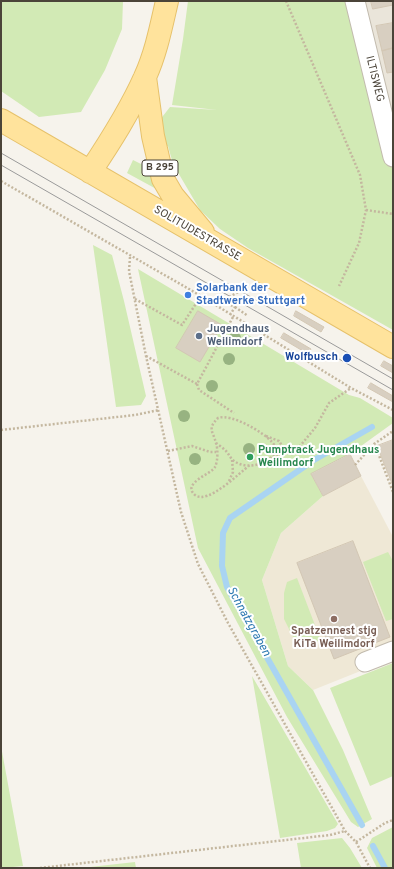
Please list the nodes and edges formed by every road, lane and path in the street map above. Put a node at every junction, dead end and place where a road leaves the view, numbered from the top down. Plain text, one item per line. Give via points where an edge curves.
1 (152, 1) edge
2 (167, 1) edge
3 (286, 1) edge
4 (355, 1) edge
5 (157, 41) junction
6 (145, 77) junction
7 (1, 120) edge
8 (393, 157) edge
9 (90, 172) junction
10 (1, 181) edge
11 (366, 210) junction
12 (393, 214) edge
13 (212, 243) junction
14 (130, 257) junction
15 (339, 286) dead end
16 (254, 290) dead end
17 (201, 296) junction
18 (135, 299) junction
19 (235, 307) junction
20 (230, 315) junction
21 (248, 316) dead end
22 (233, 317) junction
23 (393, 347) edge
24 (146, 356) junction
25 (196, 384) junction
26 (351, 388) junction
27 (159, 410) junction
28 (393, 410) edge
29 (234, 413) dead end
30 (1, 430) edge
31 (392, 431) edge
32 (262, 434) junction
33 (393, 436) edge
34 (216, 443) junction
35 (374, 444) junction
36 (284, 449) junction
37 (168, 451) junction
38 (216, 452) junction
39 (231, 458) junction
40 (268, 460) junction
41 (250, 465) junction
42 (356, 465) dead end
43 (229, 482) junction
44 (393, 492) edge
45 (393, 651) edge
46 (365, 662) dead end
47 (393, 820) edge
48 (345, 831) junction
49 (356, 842) junction
50 (40, 868) edge
51 (370, 868) edge

1 - 5 main road, B 295
2 - 5 main road, B 295
3 - 11 path via 360,175
4 - 8 street, ILTISWEG
5 - 6 main road, B 295
6 - 9 main road, B 295 via 128,112
6 - 13 main road, B 295 via 153,136 163,179 173,196
7 - 9 main road, SOLITUDESTRASSE
9 - 13 main road, SOLITUDESTRASSE
10 - 14 path
11 - 12 path
11 - 15 path via 359,243
13 - 23 main road, SOLITUDESTRASSE
14 - 17 path
14 - 18 path via 129,271
16 - 19 path via 247,287 222,301
17 - 18 path via 182,325
17 - 20 path
18 - 24 path
19 - 20 path
19 - 21 path
20 - 22 path
22 - 25 path
22 - 26 path
24 - 25 path
24 - 27 path
25 - 29 path via 199,390
26 - 28 path
26 - 36 path via 329,403 315,428 295,452 292,454
27 - 30 path
27 - 37 path
31 - 33 path
31 - 35 path
32 - 34 path via 236,419 222,416 212,426
32 - 36 path via 279,441
32 - 40 path via 275,446 276,451
34 - 38 path
34 - 39 path via 227,451
35 - 42 path
35 - 44 path
36 - 40 path via 278,456
37 - 38 path via 192,446
37 - 48 path via 181,512 198,564 232,630
38 - 43 path via 215,468 196,480 192,489 194,494 207,496
39 - 41 path via 240,464
39 - 43 path via 233,472
40 - 41 path
41 - 43 path
45 - 46 street
47 - 49 path
48 - 49 path
48 - 50 path via 330,835
49 - 51 path

